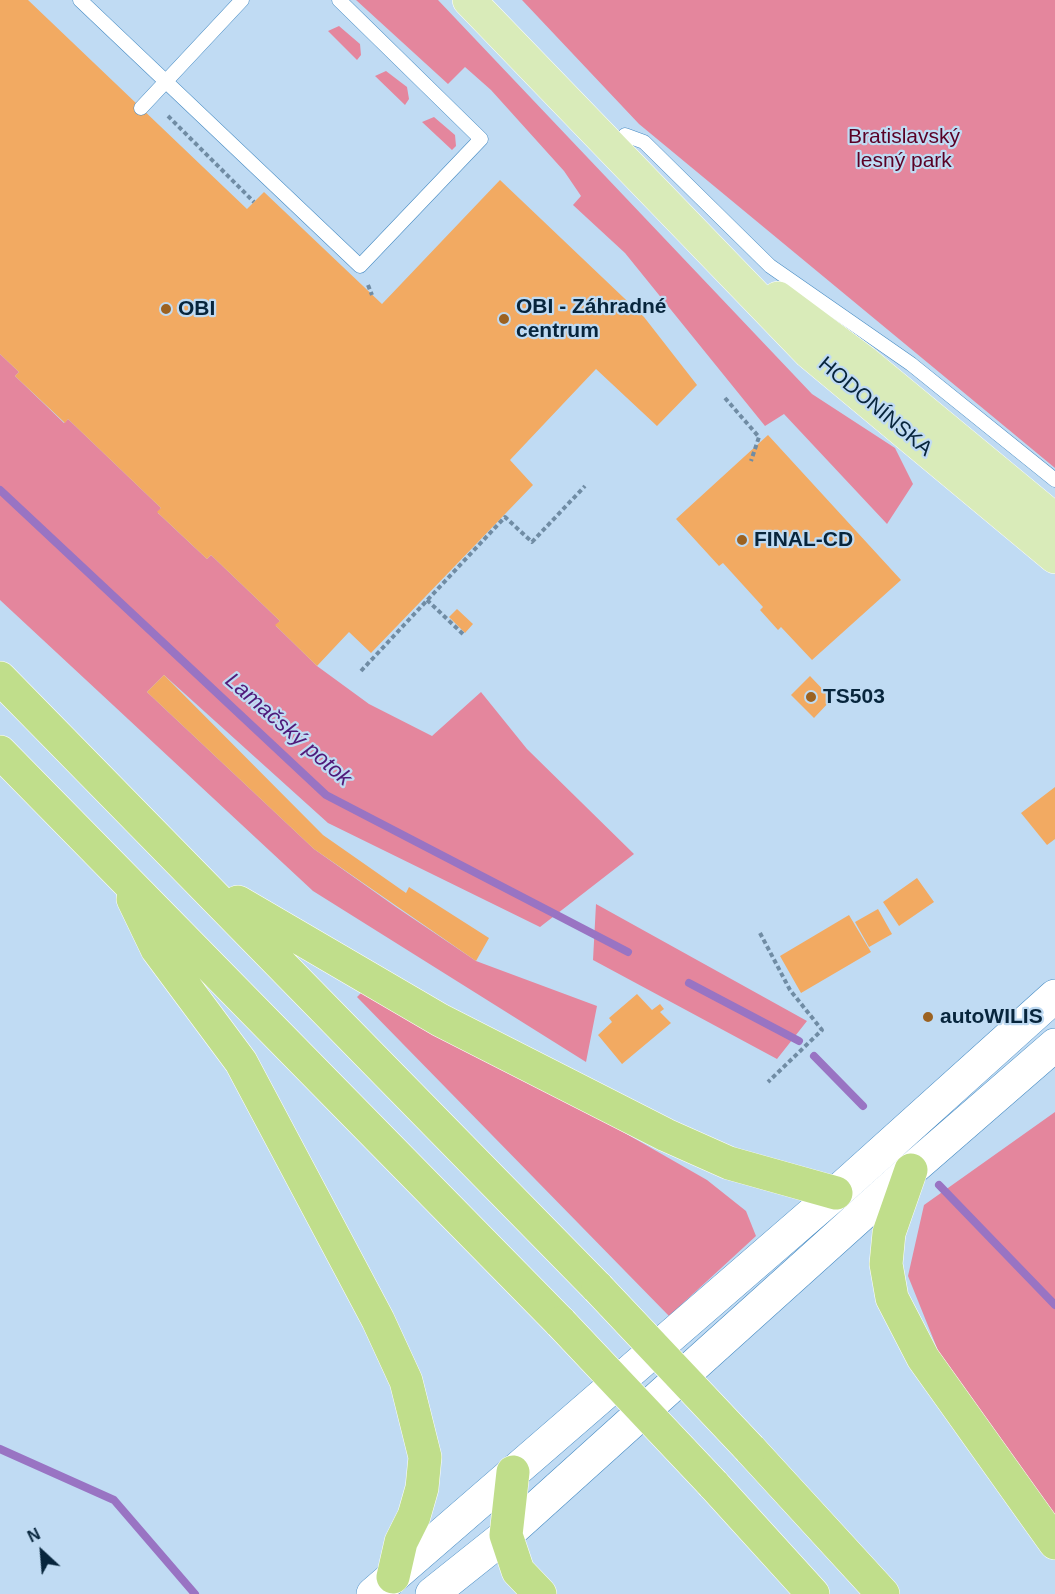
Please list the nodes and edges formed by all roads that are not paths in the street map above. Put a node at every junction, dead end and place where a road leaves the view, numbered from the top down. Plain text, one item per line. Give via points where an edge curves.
1 (80, 0) edge
2 (242, 0) edge
3 (339, 0) edge
4 (469, 0) edge
5 (166, 81) junction
6 (141, 108) dead end
7 (625, 135) dead end
8 (706, 246) junction
9 (1055, 480) edge
10 (1055, 520) edge
11 (1055, 557) edge
12 (0, 678) edge
13 (0, 752) edge
14 (123, 876) junction
15 (203, 882) junction
16 (1055, 996) edge
17 (1055, 1045) edge
18 (911, 1170) junction
19 (836, 1193) junction
20 (513, 1472) junction
21 (506, 1535) junction
22 (1055, 1543) edge
23 (383, 1586) edge
24 (432, 1594) edge
25 (540, 1594) edge
26 (813, 1594) edge
27 (883, 1594) edge

1 - 5 lane
2 - 5 lane
3 - 5 lane via 481,139 360,266
4 - 8 main road, HODONÍNSKA
5 - 6 lane
7 - 9 lane via 644,142 770,266 910,364
8 - 10 main road, HODONÍNSKA via 864,362
8 - 11 main road, HODONÍNSKA via 809,352
12 - 15 highway
13 - 14 highway
14 - 23 highway via 157,949 241,1062 378,1320 406,1381 425,1457 422,1488
14 - 26 highway, bridge via 561,1323
15 - 19 highway via 440,1020 666,1135 729,1163
15 - 27 highway, bridge via 598,1288
16 - 19 main road
17 - 18 main road
18 - 21 main road
18 - 22 highway via 889,1233 886,1264 892,1298 923,1358
19 - 20 main road
20 - 21 highway
20 - 23 main road
21 - 24 main road
21 - 25 highway via 518,1571

